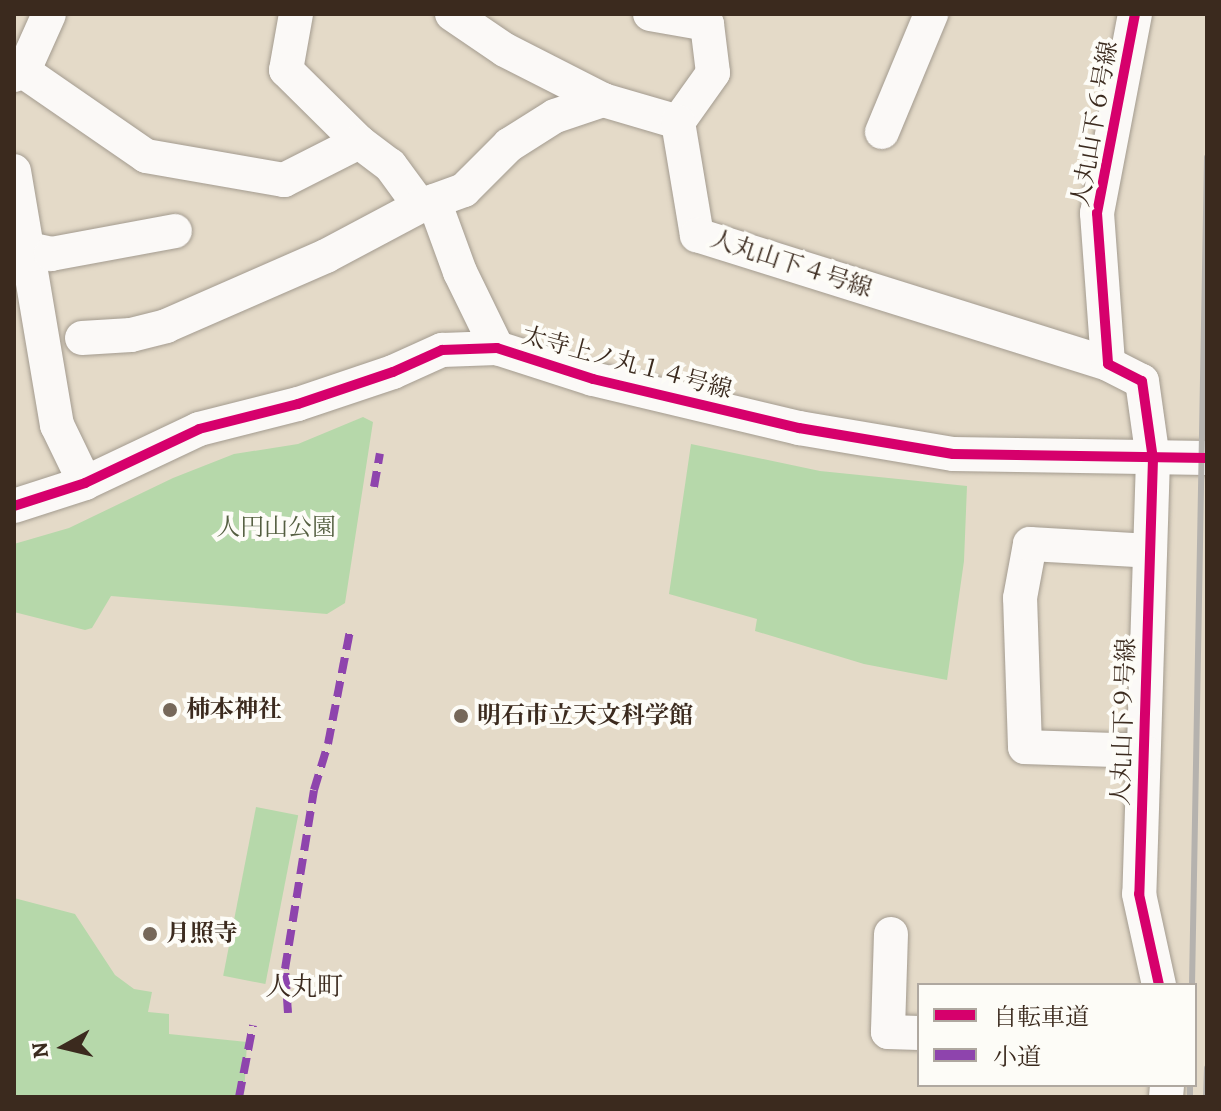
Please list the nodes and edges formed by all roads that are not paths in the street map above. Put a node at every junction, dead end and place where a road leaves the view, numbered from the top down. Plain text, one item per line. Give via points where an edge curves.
1 (49, 14) edge
2 (296, 14) edge
3 (452, 14) edge
4 (650, 14) edge
5 (931, 14) edge
6 (1135, 14) edge
7 (17, 72) edge
8 (603, 100) junction
9 (678, 122) junction
10 (882, 132) dead end
11 (359, 142) junction
12 (14, 171) edge
13 (427, 204) junction
14 (175, 231) dead end
15 (21, 252) edge
16 (82, 338) dead end
17 (497, 348) junction
18 (1108, 364) junction
19 (1207, 458) edge
20 (1153, 459) junction
21 (85, 483) junction
22 (14, 506) edge
23 (1150, 551) junction
24 (1143, 751) junction
25 (891, 934) dead end
26 (1159, 983) edge
27 (917, 1033) edge

1 - 7 street via 28,61
2 - 11 street via 286,70
3 - 8 street via 505,50
4 - 9 street via 707,24 713,73
5 - 10 street
6 - 18 street, 人丸山下６号線 via 1097,213
7 - 11 street via 146,156 284,180
8 - 9 street
8 - 13 street via 555,116 509,145 464,190
9 - 18 street, 人丸山下４号線 via 697,235
11 - 13 street
12 - 15 street
13 - 16 street via 326,256 166,326
13 - 17 street
14 - 15 street via 51,254
15 - 21 street via 57,425
17 - 20 street, 太寺上ノ丸１４号線 via 593,379 891,444 953,454
17 - 21 street, 太寺上ノ丸１４号線 via 442,350 298,404 199,429
18 - 20 street via 1142,381
19 - 20 street, 太寺上ノ丸１４号線
20 - 23 street, 人丸山下９号線
21 - 22 street, 太寺上ノ丸１４号線
23 - 24 street, 人丸山下９号線
23 - 24 street via 1030,544 1020,598 1025,747
24 - 26 street, 人丸山下９号線 via 1139,894
25 - 27 street via 888,1032

